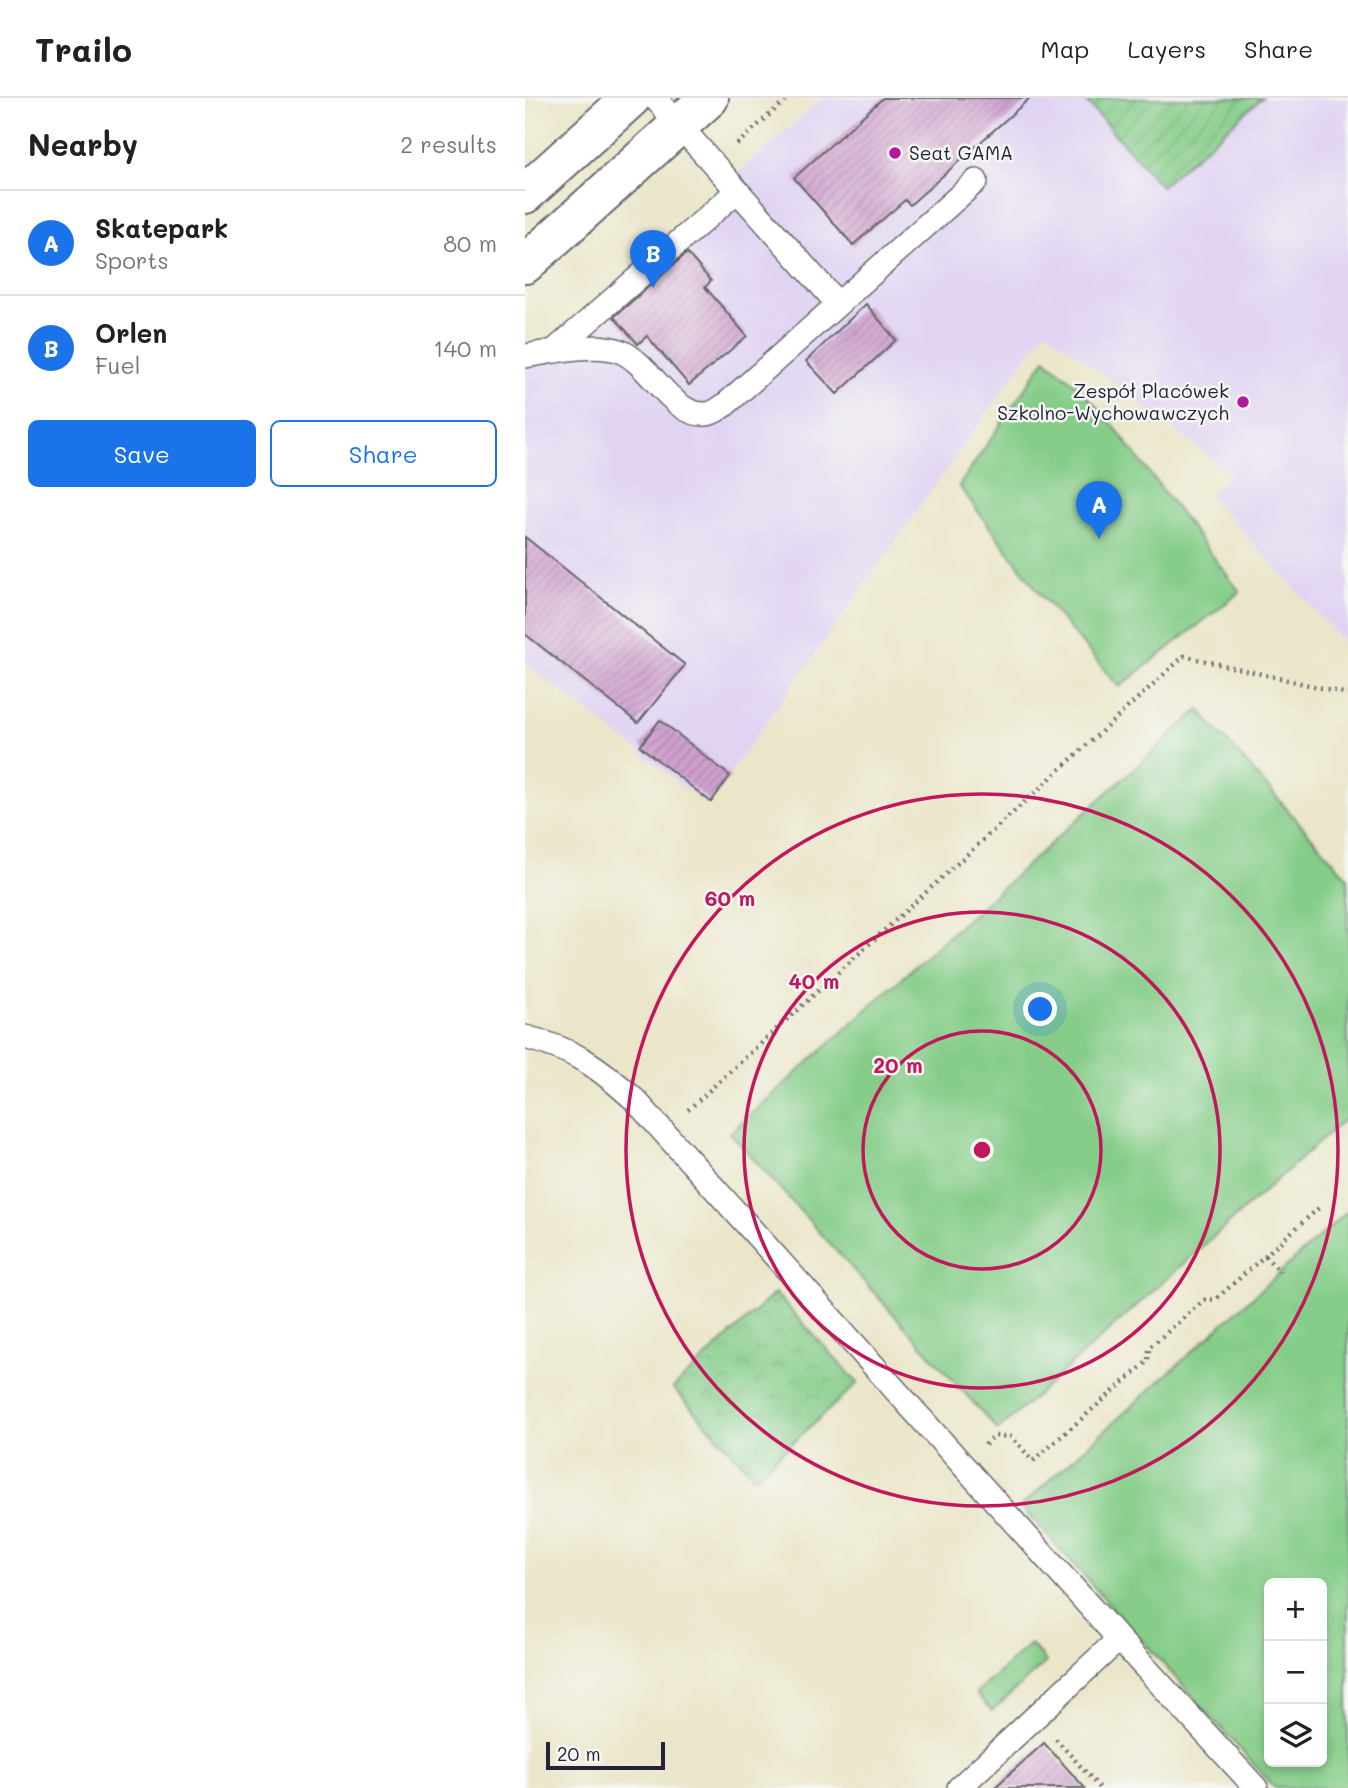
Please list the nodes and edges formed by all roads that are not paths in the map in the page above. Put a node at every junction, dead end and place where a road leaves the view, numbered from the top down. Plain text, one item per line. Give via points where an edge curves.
1 (631, 98) edge
2 (709, 98) edge
3 (667, 112) edge
4 (976, 181) dead end
5 (736, 192) junction
6 (525, 194) edge
7 (525, 264) edge
8 (838, 304) junction
9 (554, 351) junction
10 (525, 356) edge
11 (525, 1037) edge
12 (1119, 1639) junction
13 (959, 1788) edge
14 (1256, 1788) edge

1 - 6 main road
2 - 3 main road
3 - 5 lane
3 - 7 main road
4 - 8 lane
5 - 8 lane
5 - 9 lane
8 - 9 lane via 725,405 709,414 691,412 675,401 640,363 620,351
9 - 10 lane
11 - 12 lane via 596,1066 636,1101
12 - 13 lane
12 - 14 lane

